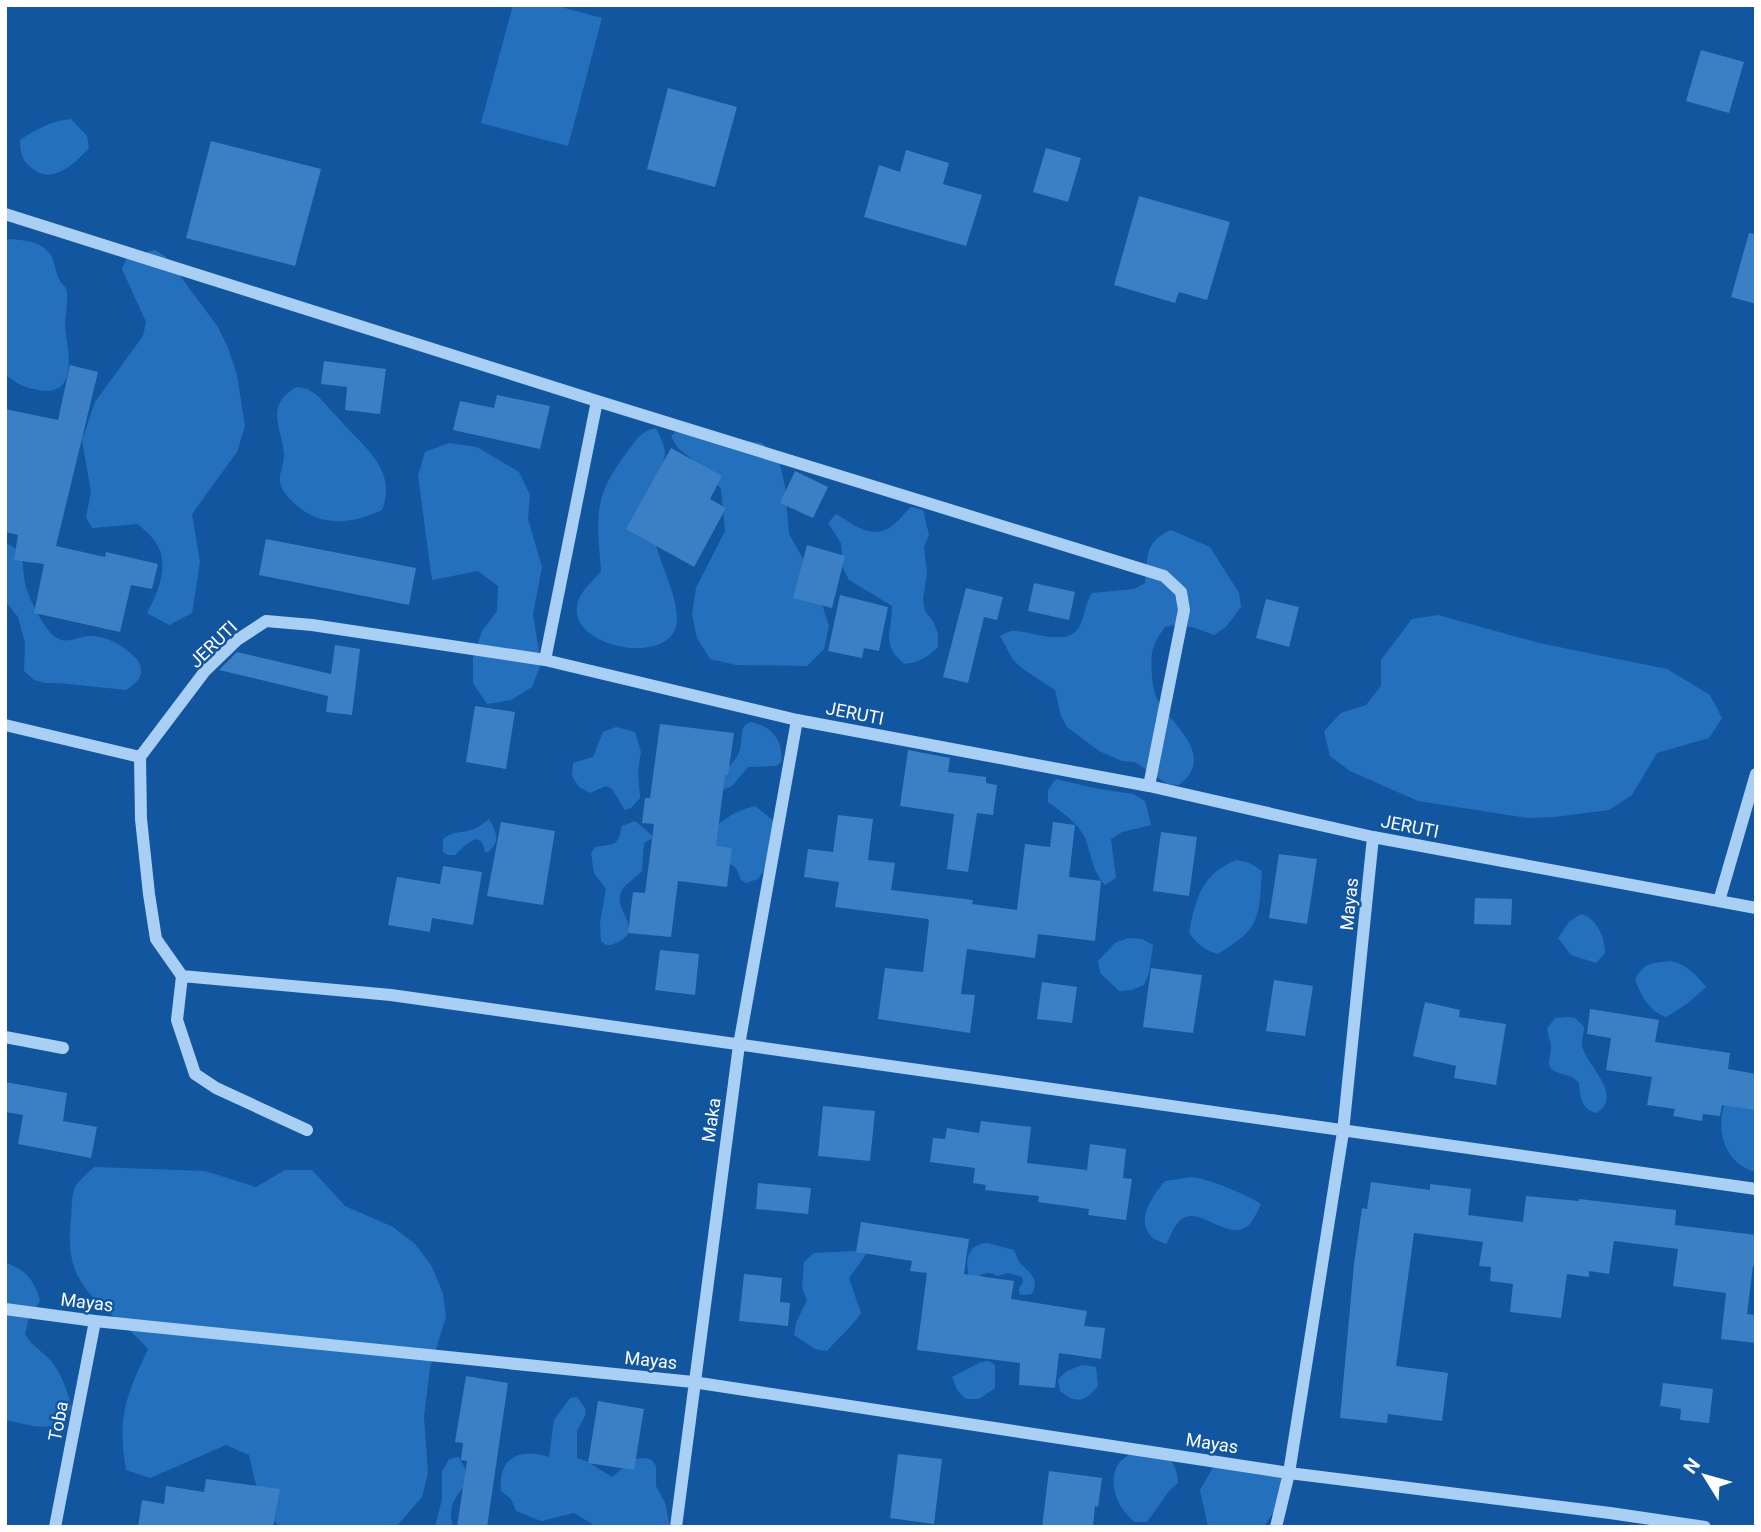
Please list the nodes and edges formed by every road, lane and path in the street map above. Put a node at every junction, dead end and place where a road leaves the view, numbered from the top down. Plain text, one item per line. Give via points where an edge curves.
1 (5, 214) edge
2 (597, 401) junction
3 (545, 660) junction
4 (797, 720) junction
5 (5, 725) edge
6 (140, 757) junction
7 (1756, 774) edge
8 (1149, 786) junction
9 (1374, 837) junction
10 (1719, 901) junction
11 (1756, 908) edge
12 (182, 976) junction
13 (5, 1037) edge
14 (739, 1045) junction
15 (63, 1048) dead end
16 (307, 1130) dead end
17 (1343, 1132) junction
18 (1756, 1189) edge
19 (5, 1308) edge
20 (95, 1321) junction
21 (694, 1382) junction
22 (1289, 1473) junction
23 (55, 1527) edge
24 (676, 1527) edge
25 (1276, 1527) edge
26 (1704, 1527) edge

1 - 2 street
2 - 3 street
2 - 8 street via 1164,576 1181,592 1184,610
3 - 4 street, JERUTI
3 - 6 street, JERUTI via 266,621 237,640 205,671
4 - 8 street, JERUTI
4 - 14 street, Maka
5 - 6 street
6 - 12 street via 141,819 156,939
7 - 10 street
8 - 9 street, JERUTI
9 - 10 street, JERUTI
9 - 17 street, Mayas
10 - 11 street, JERUTI
12 - 14 street via 391,995
12 - 16 street via 177,1020 195,1074
13 - 15 street
14 - 17 street
14 - 21 street, Maka
17 - 18 street
17 - 22 street, Mayas
19 - 20 street, Mayas
20 - 21 street, Mayas
20 - 23 street, Toba
21 - 22 street, Mayas
21 - 24 street, Maka
22 - 25 street, Mayas
22 - 26 street, Mayas

